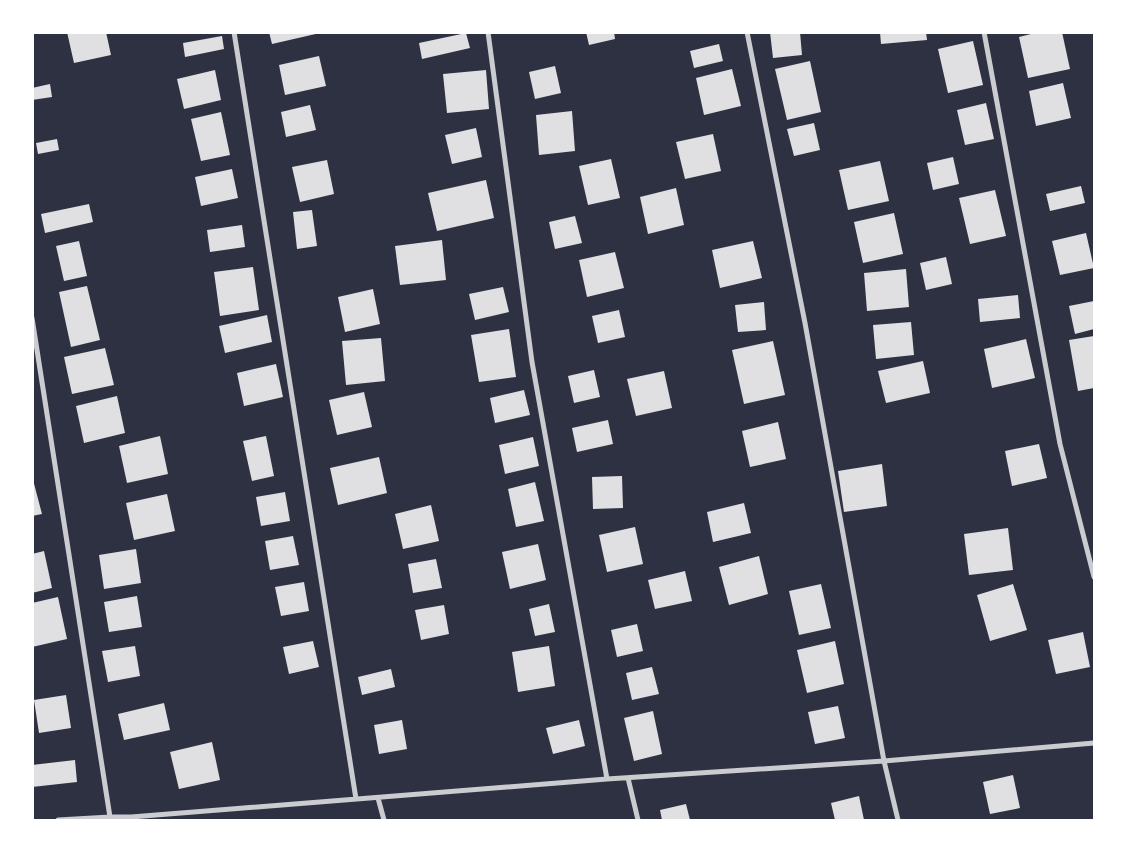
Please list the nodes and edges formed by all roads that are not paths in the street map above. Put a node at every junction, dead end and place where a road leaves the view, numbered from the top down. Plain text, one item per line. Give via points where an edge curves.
1 (234, 32) edge
2 (488, 32) edge
3 (747, 32) edge
4 (984, 32) edge
5 (32, 318) edge
6 (1094, 577) edge
7 (1094, 743) edge
8 (884, 761) junction
9 (628, 778) junction
10 (607, 779) junction
11 (378, 798) junction
12 (356, 799) junction
13 (110, 817) junction
14 (132, 819) edge
15 (58, 820) edge
16 (384, 820) edge
17 (638, 820) edge
18 (898, 820) edge

1 - 12 street
2 - 10 street via 532,362
3 - 8 street via 805,323
4 - 6 street via 1060,444
5 - 13 street
7 - 8 street
8 - 9 street
8 - 18 street
9 - 10 street
9 - 17 street
10 - 11 street
11 - 12 street
11 - 16 street
12 - 14 street
13 - 14 street
13 - 15 street

